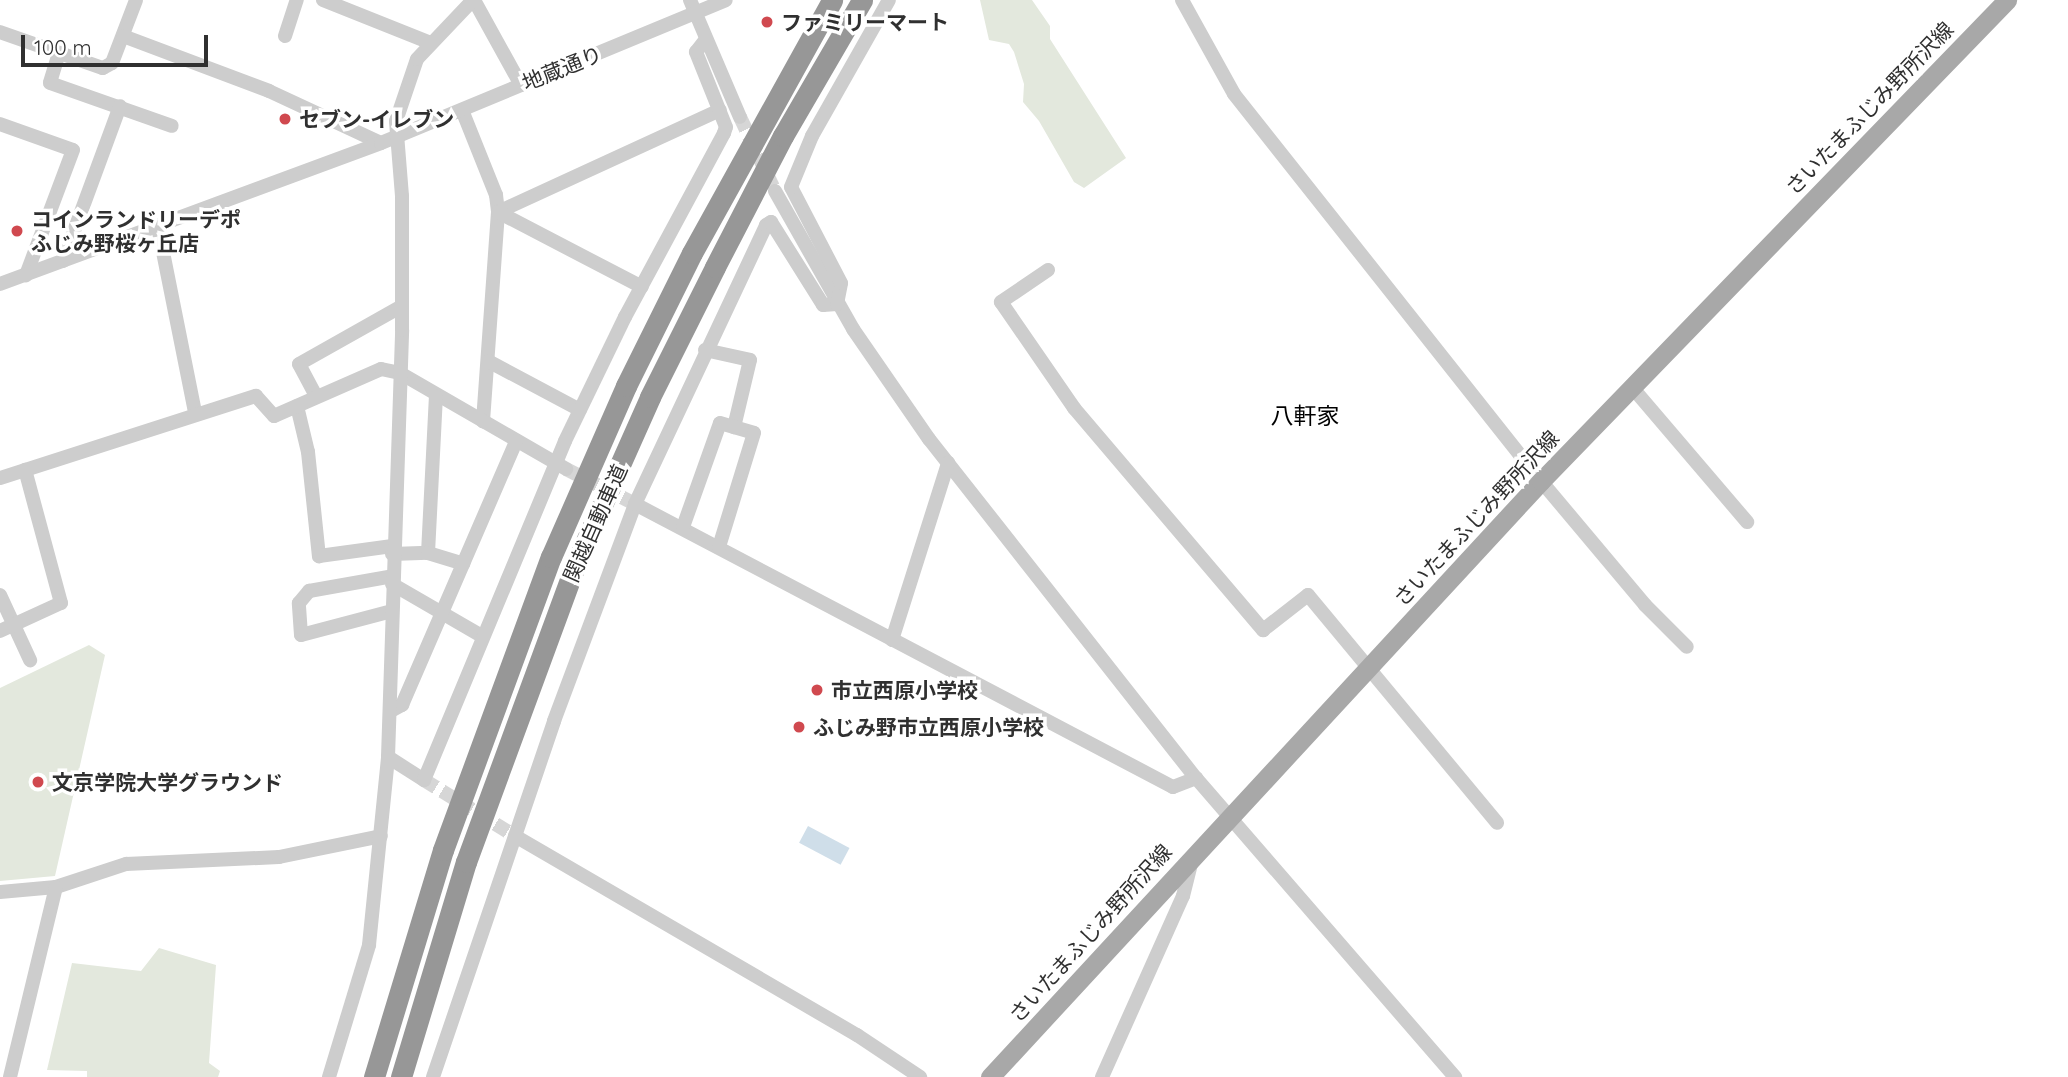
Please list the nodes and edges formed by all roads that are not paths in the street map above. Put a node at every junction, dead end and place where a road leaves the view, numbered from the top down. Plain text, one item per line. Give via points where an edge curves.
1 (136, 0) edge
2 (297, 0) edge
3 (323, 0) edge
4 (474, 0) edge
5 (726, 0) edge
6 (832, 0) edge
7 (862, 0) edge
8 (889, 0) edge
9 (1182, 0) edge
10 (2007, 0) edge
11 (693, 7) edge
12 (0, 32) edge
13 (123, 36) junction
14 (285, 36) dead end
15 (706, 39) junction
16 (431, 43) junction
17 (59, 53) junction
18 (521, 85) junction
19 (121, 106) junction
20 (462, 110) junction
21 (720, 110) junction
22 (740, 117) tunnel mouth
23 (0, 124) edge
24 (172, 126) dead end
25 (398, 136) junction
26 (381, 143) junction
27 (775, 191) tunnel mouth
28 (498, 212) junction
29 (158, 227) junction
30 (63, 261) junction
31 (1048, 270) dead end
32 (26, 275) junction
33 (0, 284) edge
34 (642, 287) junction
35 (837, 304) junction
36 (402, 306) junction
37 (705, 350) junction
38 (488, 361) junction
39 (400, 373) junction
40 (1631, 386) junction
41 (316, 396) junction
42 (436, 397) junction
43 (297, 406) junction
44 (580, 410) junction
45 (195, 413) junction
46 (484, 421) junction
47 (734, 427) junction
48 (516, 441) junction
49 (948, 463) junction
50 (560, 467) junction
51 (25, 470) junction
52 (0, 478) edge
53 (1541, 481) junction
54 (635, 503) junction
55 (1747, 522) dead end
56 (683, 527) junction
57 (719, 547) junction
58 (392, 550) junction
59 (428, 553) junction
60 (463, 564) junction
61 (393, 580) junction
62 (0, 594) edge
63 (392, 611) junction
64 (442, 611) junction
65 (6, 628) edge
66 (480, 635) junction
67 (892, 640) junction
68 (1687, 647) dead end
69 (30, 660) dead end
70 (1367, 667) junction
71 (391, 711) junction
72 (388, 757) junction
73 (1196, 778) junction
74 (1230, 815) junction
75 (1497, 823) dead end
76 (381, 836) junction
77 (514, 836) junction
78 (1193, 855) junction
79 (56, 887) junction
80 (0, 892) edge
81 (10, 1077) edge
82 (329, 1077) edge
83 (374, 1077) edge
84 (401, 1077) edge
85 (433, 1077) edge
86 (920, 1077) edge
87 (990, 1077) edge
88 (1102, 1077) edge
89 (1455, 1077) edge

1 - 13 street
2 - 14 street
3 - 16 street
4 - 16 street
4 - 18 street
5 - 11 street, 地蔵通り
6 - 83 highway, 関越自動車道 via 692,253 626,386 551,557 443,850
7 - 84 highway, 関越自動車道 via 783,136 715,267 650,397 574,568 466,862
8 - 35 street via 812,136 791,187 841,282
9 - 53 street via 1234,94
10 - 40 main road, さいたまふじみ野所沢線
11 - 15 street
11 - 18 street, 地蔵通り
12 - 17 street
13 - 17 street via 112,63 103,68
13 - 26 street via 269,91
15 - 21 street via 696,51
15 - 22 street
16 - 25 street via 408,76 396,121
17 - 19 street via 50,83
18 - 20 street, 地蔵通り
19 - 24 street
19 - 30 street
20 - 25 street, 地蔵通り
20 - 28 street via 496,195
21 - 28 street
21 - 34 street via 724,133
23 - 32 street via 73,150
25 - 26 street, 地蔵通り
25 - 36 street
26 - 29 street, 地蔵通り
27 - 35 street
28 - 34 street
28 - 38 street
29 - 30 street, 地蔵通り
29 - 45 street
30 - 32 street, 地蔵通り
31 - 70 street via 1001,302 1074,408 1264,631 1308,595
32 - 33 street, 地蔵通り
34 - 44 street
35 - 37 street via 822,305 771,222
35 - 49 street
36 - 39 street
36 - 41 street via 299,364
37 - 47 street via 750,360
37 - 54 street
38 - 44 street
38 - 46 street
39 - 41 street via 381,369
39 - 42 street
39 - 58 street
40 - 53 main road, さいたまふじみ野所沢線
40 - 55 street
41 - 43 street
42 - 46 street
42 - 59 street
43 - 45 street via 274,416 257,396
43 - 58 street via 310,465 319,556
44 - 50 street
45 - 51 street
46 - 48 street
47 - 56 street via 720,423
47 - 57 street via 754,433
48 - 50 street
48 - 60 street
49 - 67 street
49 - 73 street
50 - 66 street
51 - 52 street
51 - 65 street via 61,603
53 - 68 street
53 - 70 main road, さいたまふじみ野所沢線
54 - 56 street
54 - 77 street
56 - 57 street
57 - 67 street
58 - 59 street
58 - 61 street
59 - 60 street
60 - 64 street
61 - 63 street
61 - 63 street via 309,591 299,603 301,635
61 - 64 street
62 - 65 street
63 - 71 street
64 - 66 street
64 - 71 street via 402,705
65 - 69 street
66 - 72 street via 424,780
67 - 73 street via 1173,787
70 - 74 main road, さいたまふじみ野所沢線
70 - 75 street
71 - 72 street
72 - 76 street
73 - 74 street
74 - 78 main road, さいたまふじみ野所沢線
74 - 89 street
76 - 79 street via 279,857 126,864
76 - 82 street via 369,945
77 - 85 street
77 - 86 street via 857,1035
78 - 87 main road, さいたまふじみ野所沢線
78 - 88 street via 1184,896
79 - 80 street
79 - 81 street

